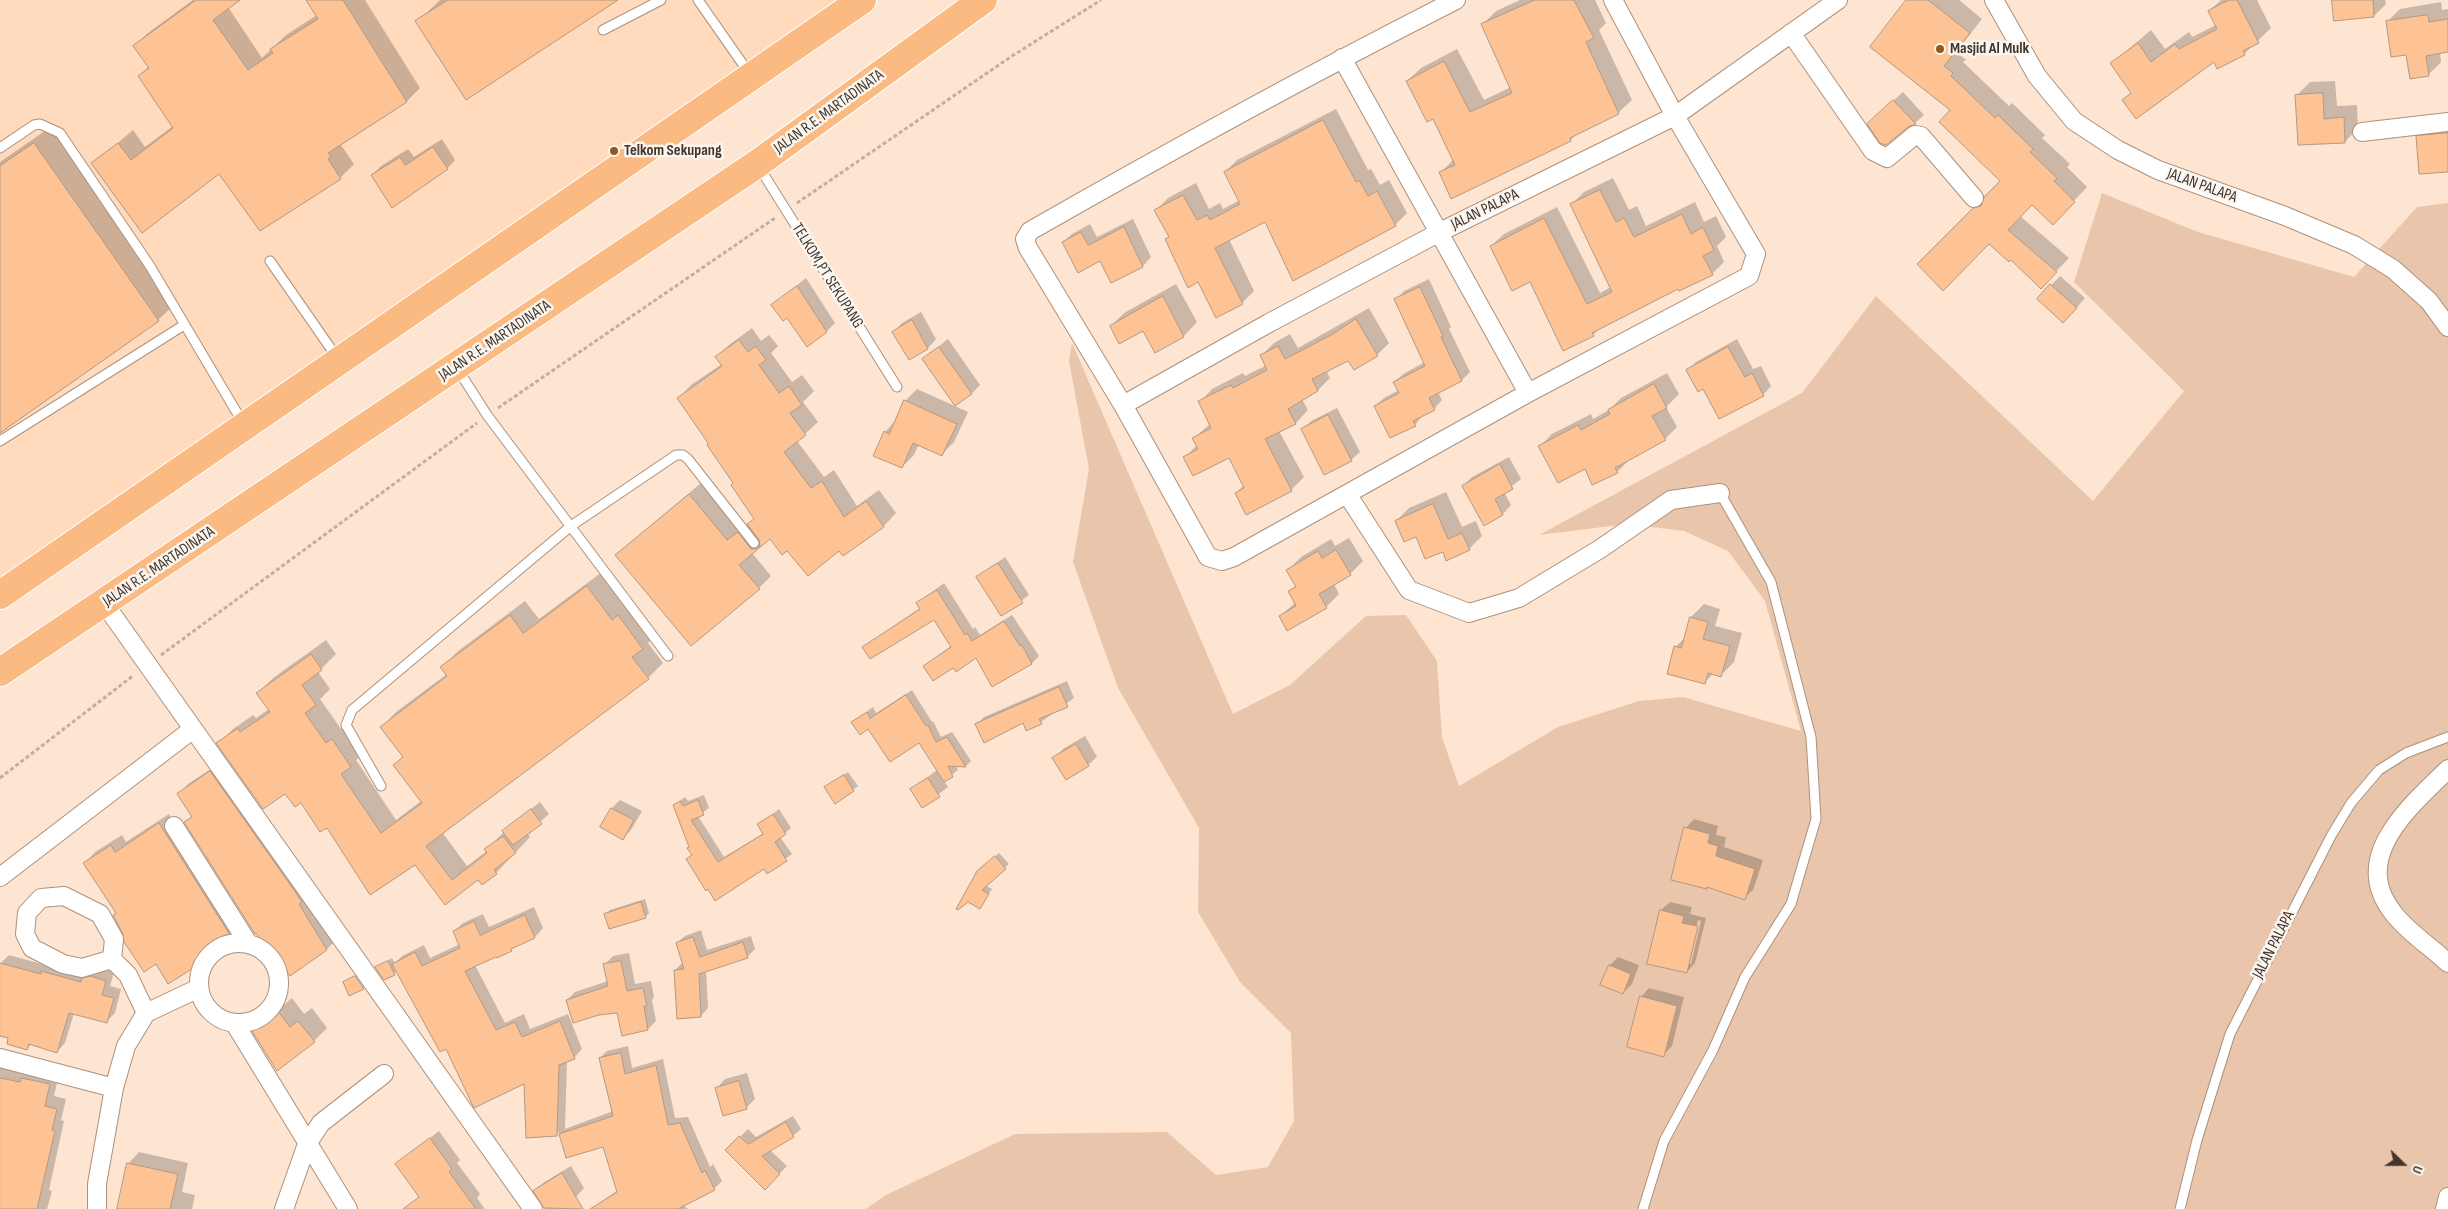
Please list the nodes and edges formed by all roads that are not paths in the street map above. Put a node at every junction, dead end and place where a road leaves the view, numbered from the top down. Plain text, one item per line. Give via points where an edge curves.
1 (661, 0) edge
2 (698, 0) edge
3 (984, 0) edge
4 (1456, 0) edge
5 (1613, 0) edge
6 (1838, 0) edge
7 (1994, 0) edge
8 (857, 2) edge
9 (603, 30) dead end
10 (1791, 33) junction
11 (1342, 58) junction
12 (750, 76) junction
13 (1675, 116) junction
14 (2448, 122) edge
15 (2362, 132) dead end
16 (0, 148) edge
17 (757, 164) junction
18 (1974, 198) dead end
19 (1440, 232) junction
20 (270, 261) dead end
21 (184, 325) junction
22 (2448, 327) edge
23 (340, 362) junction
24 (456, 368) junction
25 (897, 388) dead end
26 (1528, 393) junction
27 (1123, 405) junction
28 (245, 427) junction
29 (0, 441) edge
30 (1720, 493) joint
31 (1347, 494) junction
32 (571, 526) junction
33 (754, 543) dead end
34 (0, 595) edge
35 (104, 603) junction
36 (668, 656) dead end
37 (0, 672) edge
38 (193, 729) junction
39 (2448, 736) edge
40 (2448, 769) edge
41 (381, 786) dead end
42 (174, 826) dead end
43 (0, 877) edge
44 (248, 943) junction
45 (112, 959) junction
46 (2448, 963) edge
47 (199, 988) junction
48 (146, 1012) junction
49 (235, 1024) junction
50 (0, 1058) edge
51 (384, 1074) dead end
52 (114, 1088) junction
53 (307, 1144) junction
54 (2448, 1197) edge
55 (97, 1209) edge
56 (284, 1209) edge
57 (348, 1209) edge
58 (533, 1209) edge
59 (1643, 1209) edge
60 (2180, 1209) edge
61 (2445, 1209) edge

1 - 9 lane
2 - 12 lane
3 - 17 highway, JALAN R.E. MARTADINATA
4 - 11 street
5 - 13 street
6 - 10 street, JALAN PALAPA
7 - 22 street, JALAN PALAPA via 2037,76 2074,121 2118,150 2158,170 2354,245 2393,269 2429,301
8 - 12 highway
10 - 13 street, JALAN PALAPA
10 - 18 street via 1873,151 1887,158 1910,138 1921,136
11 - 19 street
11 - 27 street via 1030,231 1025,239 1028,248
12 - 23 highway
13 - 19 street, JALAN PALAPA
13 - 26 street via 1756,254 1749,276
14 - 15 street
16 - 21 lane via 34,125 40,124 60,133 150,266
17 - 24 highway, JALAN R.E. MARTADINATA
17 - 25 lane, TELKOM,PT SEKUPANG
19 - 26 street
19 - 27 street, JALAN PALAPA via 1268,323
20 - 23 lane
21 - 28 lane
21 - 29 lane
23 - 28 highway
24 - 32 lane via 487,415
24 - 35 highway, JALAN R.E. MARTADINATA
26 - 31 street
27 - 31 street via 1208,556 1222,561 1234,557
28 - 34 highway
30 - 31 street via 1671,500 1600,549 1519,598 1469,613 1409,590
30 - 59 lane via 1771,582 1811,738 1816,819 1791,904 1745,977 1713,1050 1664,1141
32 - 33 lane via 676,455 682,455
32 - 36 lane
32 - 41 lane via 352,710 346,725
35 - 37 highway, JALAN R.E. MARTADINATA
35 - 38 street
38 - 43 street
38 - 58 street
39 - 60 lane, JALAN PALAPA via 2406,753 2379,770 2351,803 2331,836 2230,1034 2197,1140
40 - 46 street via 2390,830 2380,853 2378,868 2381,893 2393,913
42 - 44 street
44 - 47 street via 235,942 211,953 203,963
44 - 49 street via 271,957 280,982 278,996 266,1013 248,1023
45 - 45 street via 114,938 100,914 81,903 64,896 41,898 27,913 25,934 32,948 45,956 82,968
45 - 48 street via 128,975
47 - 48 street
47 - 49 street via 211,1012
48 - 52 street via 126,1046
49 - 53 street
50 - 52 street
51 - 53 street via 321,1123
52 - 55 street via 97,1184
53 - 56 street
53 - 57 street
54 - 61 street

